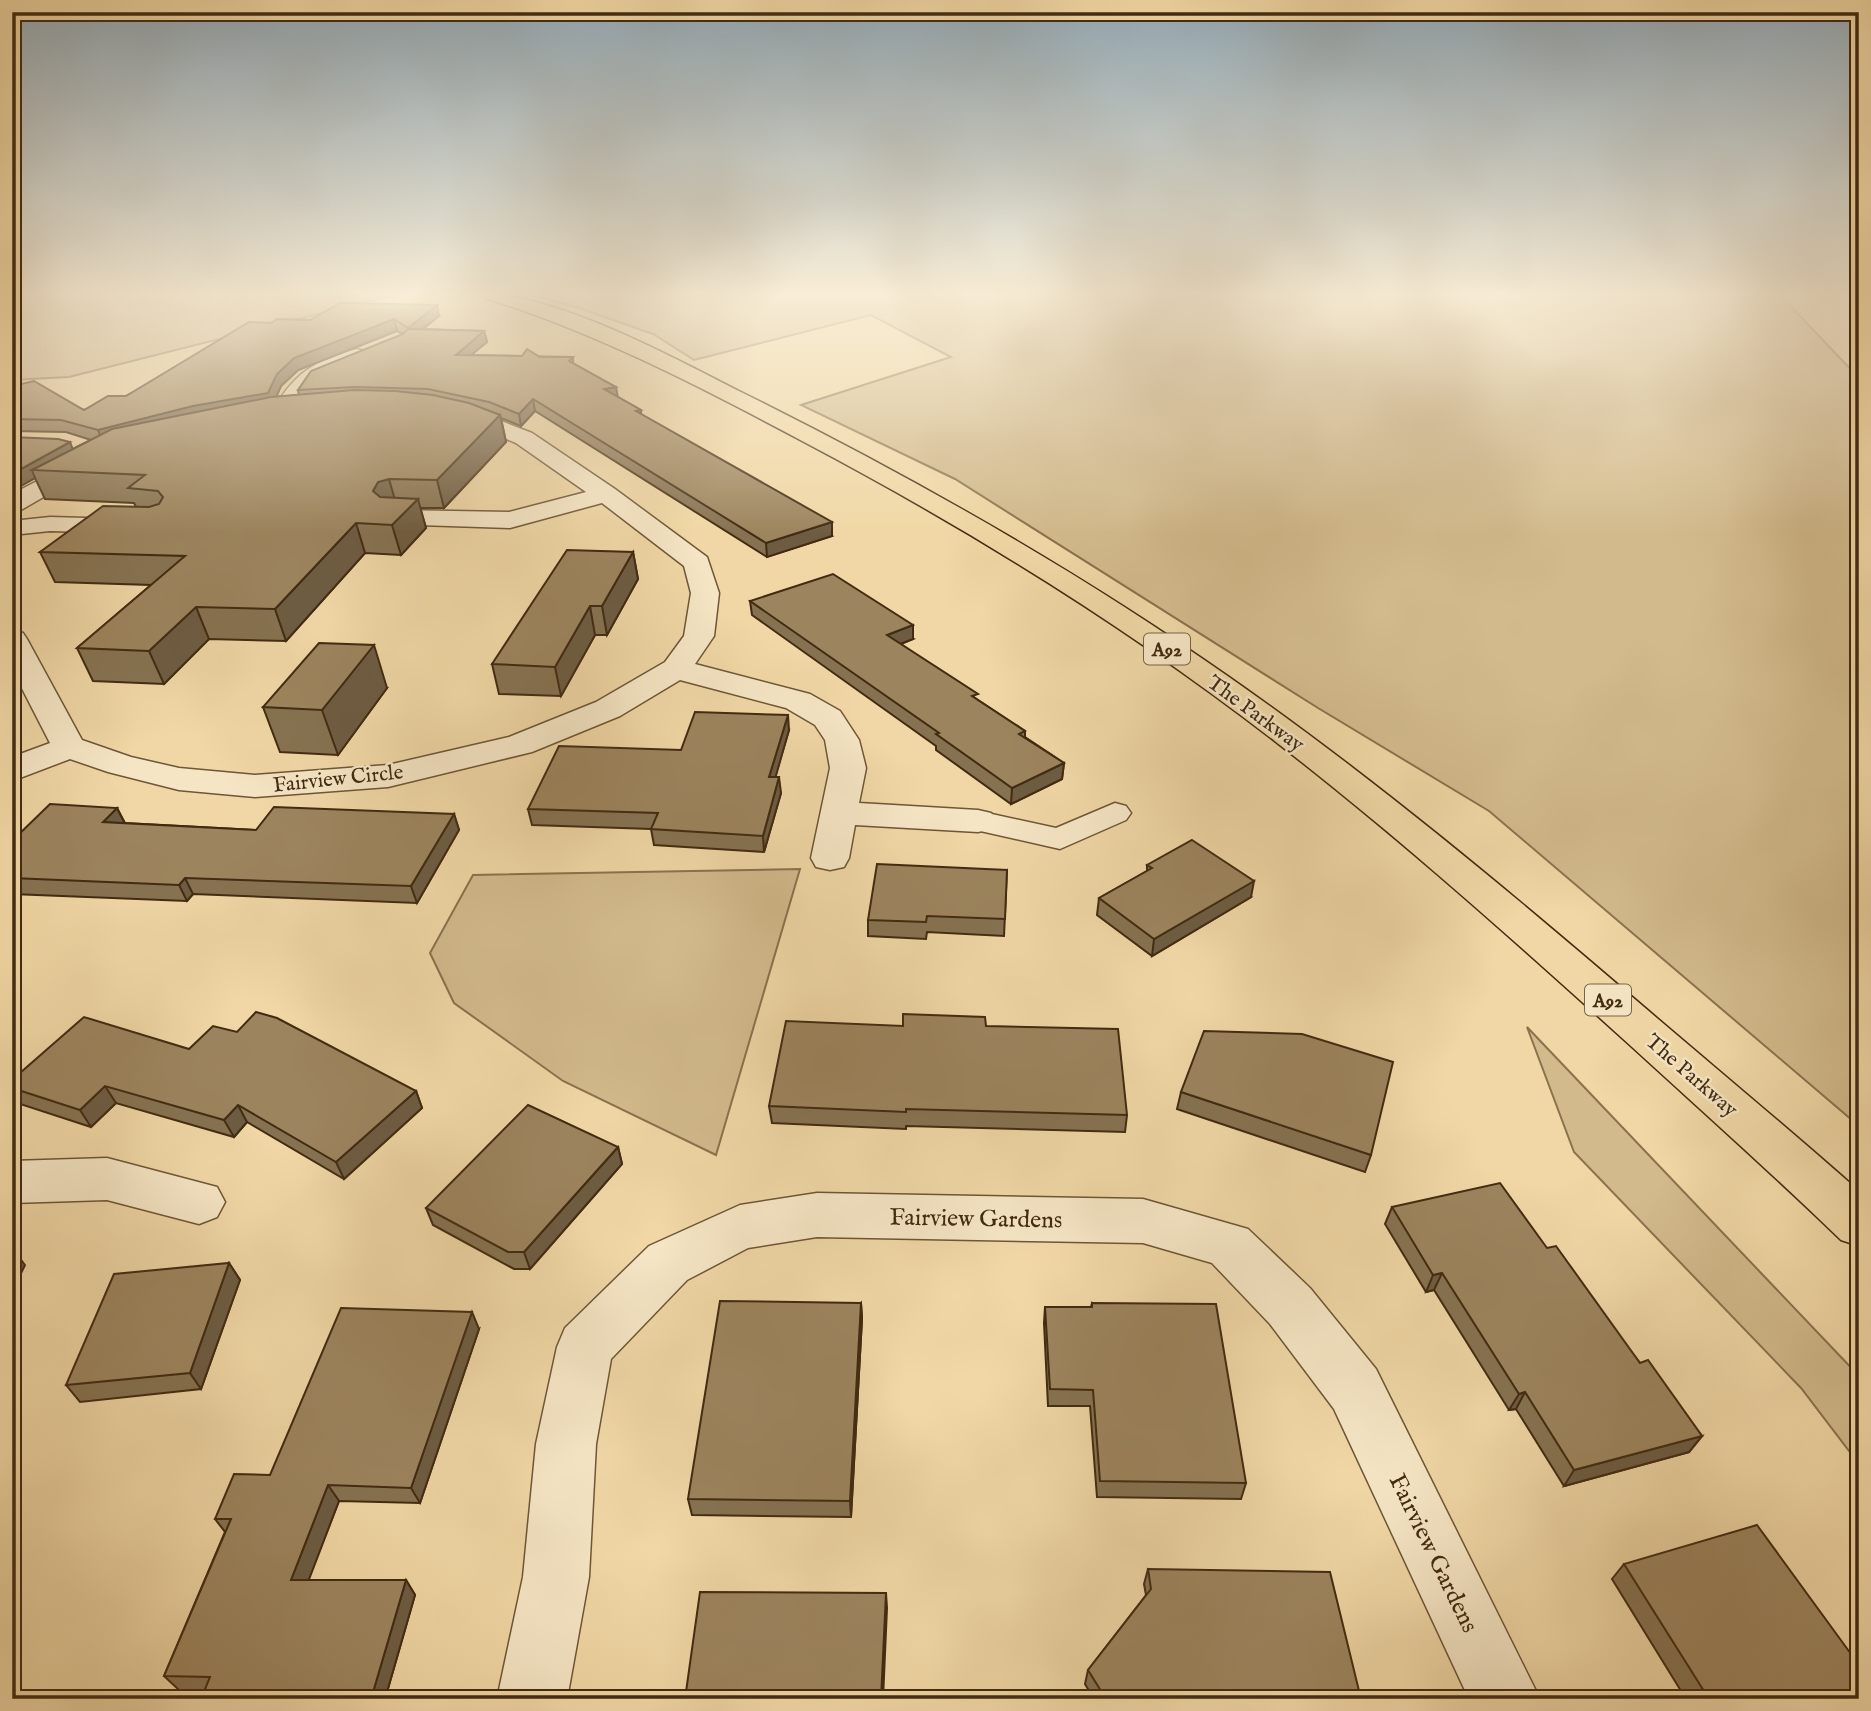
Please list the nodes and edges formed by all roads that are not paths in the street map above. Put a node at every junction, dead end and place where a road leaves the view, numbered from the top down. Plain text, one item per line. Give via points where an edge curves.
1 (311, 374) edge
2 (686, 374) edge
3 (430, 410) edge
4 (284, 414) edge
5 (78, 445) edge
6 (606, 494) junction
7 (12, 505) edge
8 (397, 518) edge
9 (147, 526) edge
10 (12, 527) edge
11 (12, 639) edge
12 (676, 669) junction
13 (69, 747) junction
14 (12, 770) edge
15 (841, 813) junction
16 (1115, 813) dead end
17 (978, 821) joint
18 (830, 858) dead end
19 (12, 1182) edge
20 (198, 1202) dead end
21 (1859, 1224) edge
22 (532, 1699) edge
23 (1505, 1699) edge

1 - 4 street via 294,388
2 - 21 main road, The Parkway / A92 via 846,453 1010,545 1185,661 1351,783 1524,926
3 - 6 street, Fairview Circle via 483,422 524,438
5 - 7 street via 102,453
6 - 8 street via 510,520
6 - 12 street, Fairview Circle via 697,563 705,593 699,636
9 - 10 lane
11 - 13 street
12 - 13 street, Fairview Circle via 608,709 520,745 388,776 255,786 179,779
12 - 15 street via 798,701 828,718 842,740 848,768
13 - 14 street
15 - 17 street
15 - 18 street
16 - 17 lane via 1060,839
19 - 20 street via 107,1179
22 - 23 street, Fairview Gardens via 555,1577 566,1444 585,1347 668,1262 740,1227 817,1215 1143,1221 1229,1244 1290,1306 1355,1389

